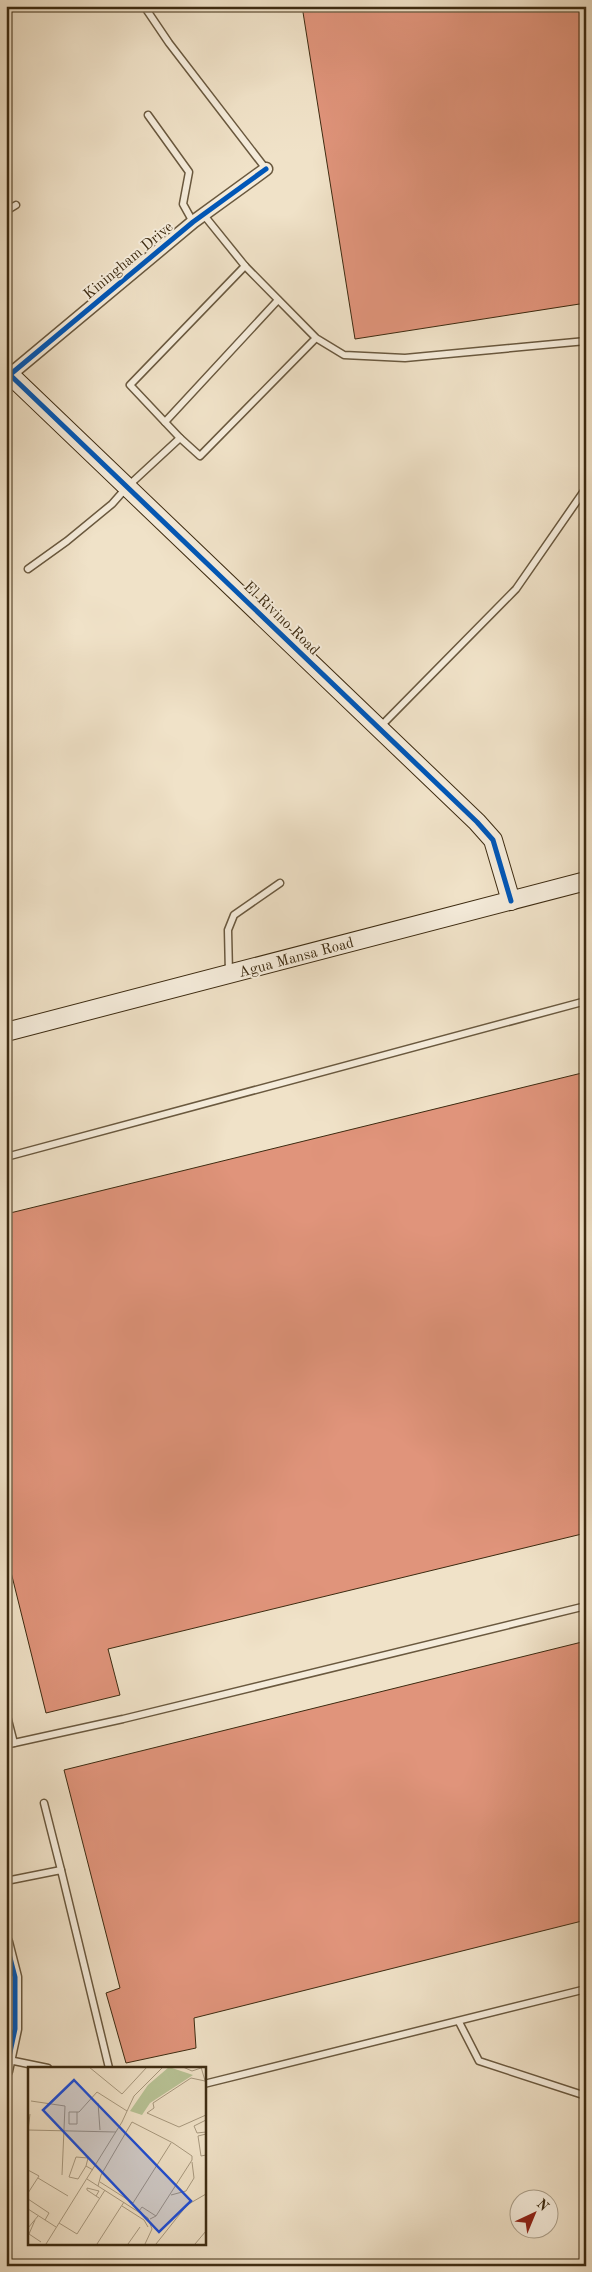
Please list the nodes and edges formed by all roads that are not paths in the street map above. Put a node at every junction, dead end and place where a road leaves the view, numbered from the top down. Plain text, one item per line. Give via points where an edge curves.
1 (144, 6) edge
2 (148, 115) dead end
3 (266, 169) joint
4 (16, 204) dead end
5 (6, 211) edge
6 (198, 218) junction
7 (245, 266) junction
8 (278, 300) junction
9 (316, 338) junction
10 (586, 341) edge
11 (7, 374) edge
12 (165, 422) junction
13 (180, 438) junction
14 (127, 487) junction
15 (586, 488) edge
16 (28, 569) dead end
17 (379, 728) junction
18 (586, 881) edge
19 (280, 883) dead end
20 (511, 901) junction
21 (229, 975) junction
22 (586, 1002) edge
23 (6, 1032) edge
24 (6, 1157) edge
25 (586, 1606) edge
26 (6, 1712) edge
27 (14, 1743) junction
28 (6, 1745) edge
29 (44, 1804) dead end
30 (61, 1870) junction
31 (6, 1881) edge
32 (7, 1945) edge
33 (586, 1989) edge
34 (460, 2022) junction
35 (7, 2066) edge
36 (28, 2067) edge
37 (109, 2067) edge
38 (205, 2084) edge
39 (586, 2096) edge

1 - 3 lane
2 - 6 lane via 189,172 183,204
3 - 6 street, Kiningham Drive
4 - 5 lane
6 - 7 lane
6 - 11 street, Kiningham Drive
7 - 8 lane
7 - 12 lane via 130,385
8 - 9 lane
8 - 12 lane
9 - 10 lane via 344,355 405,358
9 - 13 lane via 200,456
11 - 14 street, El Rivino Road
12 - 13 lane
13 - 14 lane
14 - 16 lane via 112,504
14 - 17 street, El Rivino Road
15 - 17 lane via 516,589
17 - 20 street, El Rivino Road via 493,840
18 - 20 street, Agua Mansa Road
19 - 21 lane via 234,915 228,930
20 - 21 street, Agua Mansa Road
21 - 23 street, Agua Mansa Road
22 - 24 lane
25 - 27 lane
26 - 27 lane
27 - 28 lane
29 - 30 lane
30 - 31 lane
30 - 37 lane
32 - 35 street via 15,1977 15,2029
33 - 34 lane
34 - 38 lane
34 - 39 lane via 479,2061
35 - 36 lane

